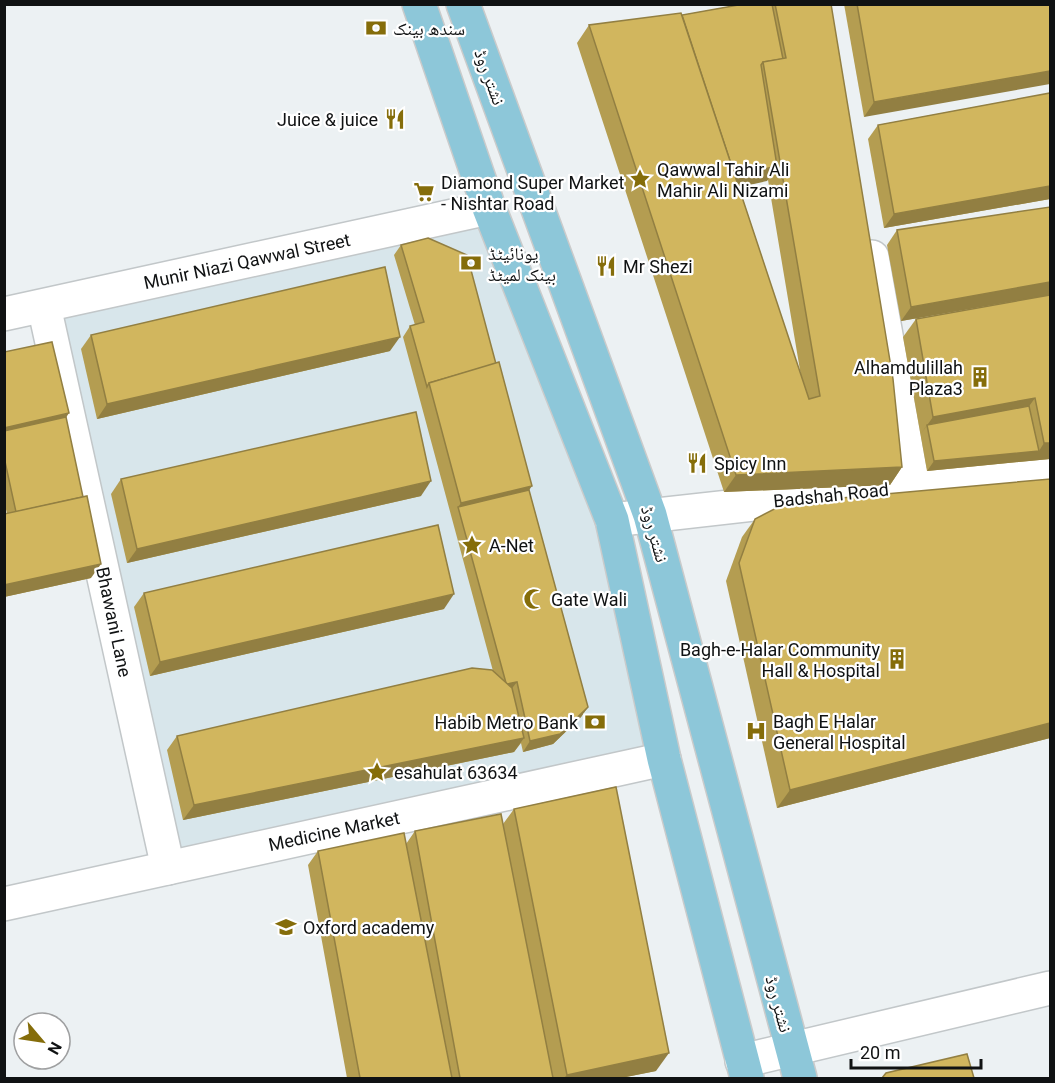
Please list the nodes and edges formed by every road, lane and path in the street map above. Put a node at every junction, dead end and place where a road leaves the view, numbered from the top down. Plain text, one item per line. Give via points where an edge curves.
1 (464, 5) edge
2 (421, 8) edge
3 (489, 208) junction
4 (867, 228) edge
5 (44, 306) junction
6 (4, 314) edge
7 (1050, 471) edge
8 (913, 486) junction
9 (650, 515) junction
10 (612, 520) junction
11 (664, 759) junction
12 (168, 868) junction
13 (4, 904) edge
14 (1050, 988) edge
15 (796, 1064) edge
16 (744, 1070) edge

1 - 2 main road
1 - 9 main road, نشتر روڈ
2 - 3 main road, نشتر روڈ
3 - 5 street, Munir Niazi Qawwal Street
3 - 10 main road, نشتر روڈ
4 - 8 street
5 - 6 street, Munir Niazi Qawwal Street
5 - 12 street, Bhawani Lane
7 - 8 street, Badshah Road
8 - 9 street, Badshah Road
9 - 10 street, Badshah Road
9 - 15 main road, نشتر روڈ
10 - 11 main road, نشتر روڈ
11 - 12 street, Medicine Market
11 - 16 main road, نشتر روڈ
12 - 13 street, Medicine Market
14 - 15 street
15 - 16 street

